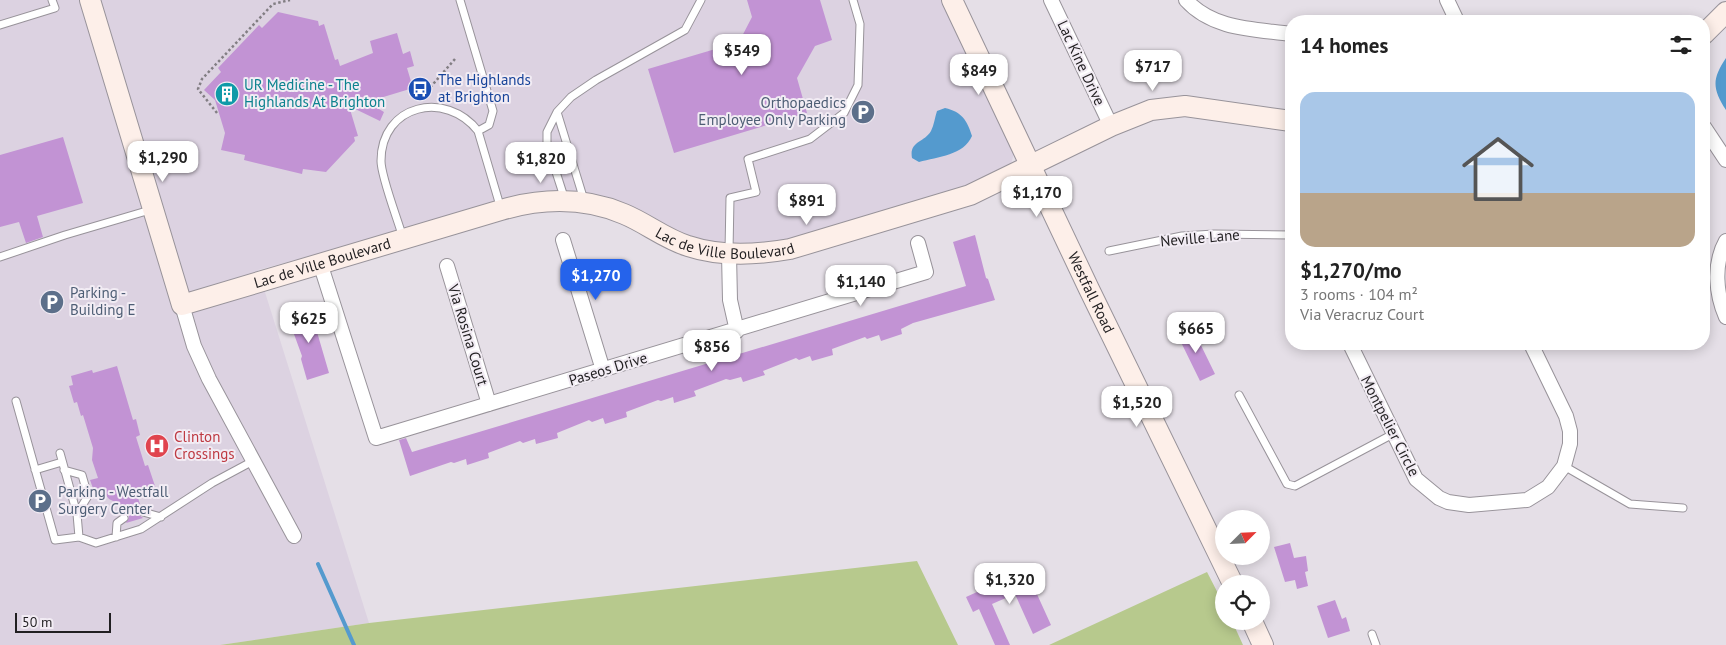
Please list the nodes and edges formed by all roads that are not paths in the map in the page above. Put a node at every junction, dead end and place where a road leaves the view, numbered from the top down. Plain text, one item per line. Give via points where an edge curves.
1 (52, 0) edge
2 (90, 0) edge
3 (460, 0) edge
4 (701, 0) edge
5 (853, 0) edge
6 (952, 0) edge
7 (1051, 0) edge
8 (1186, 0) edge
9 (1447, 0) edge
10 (1726, 12) edge
11 (1454, 15) edge
12 (0, 25) edge
13 (1710, 28) edge
14 (1285, 33) edge
15 (557, 112) junction
16 (1285, 120) edge
17 (1111, 126) junction
18 (478, 131) junction
19 (1710, 137) edge
20 (1726, 160) edge
21 (1032, 165) junction
22 (575, 202) junction
23 (153, 209) junction
24 (501, 210) junction
25 (1285, 235) edge
26 (403, 239) junction
27 (562, 240) dead end
28 (1726, 241) edge
29 (918, 243) dead end
30 (1109, 251) dead end
31 (729, 254) junction
32 (0, 257) edge
33 (320, 263) junction
34 (448, 266) dead end
35 (182, 305) junction
36 (1726, 317) edge
37 (737, 331) junction
38 (1353, 350) edge
39 (1535, 350) edge
40 (603, 370) junction
41 (1239, 395) dead end
42 (16, 402) dead end
43 (488, 404) junction
44 (1393, 434) junction
45 (60, 453) dead end
46 (254, 461) junction
47 (62, 462) junction
48 (1564, 466) junction
49 (35, 470) junction
50 (64, 470) junction
51 (1683, 508) dead end
52 (143, 512) dead end
53 (77, 514) junction
54 (161, 517) junction
55 (124, 518) dead end
56 (294, 536) dead end
57 (116, 537) junction
58 (78, 538) junction
59 (1229, 575) edge
60 (1256, 630) edge
61 (1372, 634) dead end
62 (1263, 645) edge
63 (1376, 645) edge

1 - 12 lane via 55,8
2 - 23 street
3 - 18 lane via 493,111 489,124
4 - 15 lane via 685,30 596,80 571,97
5 - 31 lane via 860,24 858,85 844,113 810,139 748,159 756,192 730,198
6 - 21 street, Westfall Road
7 - 17 street, Lac Kine Drive
8 - 14 street via 1222,24
9 - 11 street
10 - 13 street
15 - 22 lane
15 - 22 lane via 548,132 547,144
16 - 17 street, Lac de Ville Boulevard via 1185,106 1151,110
17 - 21 street, Lac de Ville Boulevard
18 - 24 lane
18 - 26 lane via 456,113 439,107 420,108 404,114 392,126 384,143 381,164
19 - 20 street
21 - 31 street, Lac de Ville Boulevard via 970,195 790,249
21 - 59 street, Westfall Road
22 - 24 street, Lac de Ville Boulevard via 536,201
22 - 31 street, Lac de Ville Boulevard via 624,214 688,246
23 - 32 lane
23 - 35 street
24 - 26 street, Lac de Ville Boulevard
25 - 30 lane, Neville Lane via 1182,236
26 - 33 street, Lac de Ville Boulevard
27 - 40 street
28 - 36 street via 1718,263 1717,281
29 - 37 street, Paseos Drive via 926,272
31 - 37 street via 730,300
33 - 35 street, Lac de Ville Boulevard
33 - 43 street, Paseos Drive via 376,438
34 - 43 street, Via Rosina Court
35 - 46 street via 194,346 209,379
37 - 40 street, Paseos Drive
38 - 44 street, Montpelier Circle
39 - 48 street, Montpelier Circle via 1570,431
40 - 43 street, Paseos Drive
41 - 44 lane via 1290,486
42 - 49 lane
44 - 48 street, Montpelier Circle via 1419,483 1439,498 1458,504 1527,500 1548,488
45 - 47 lane
46 - 54 lane via 212,483
46 - 56 street
47 - 49 lane
47 - 50 lane
48 - 51 lane via 1630,504
49 - 58 lane via 55,540
50 - 53 lane
50 - 53 lane via 82,476 88,496
52 - 54 lane
53 - 58 lane
54 - 57 lane
55 - 57 lane via 117,524
57 - 58 lane via 96,543
60 - 62 street
61 - 63 lane

